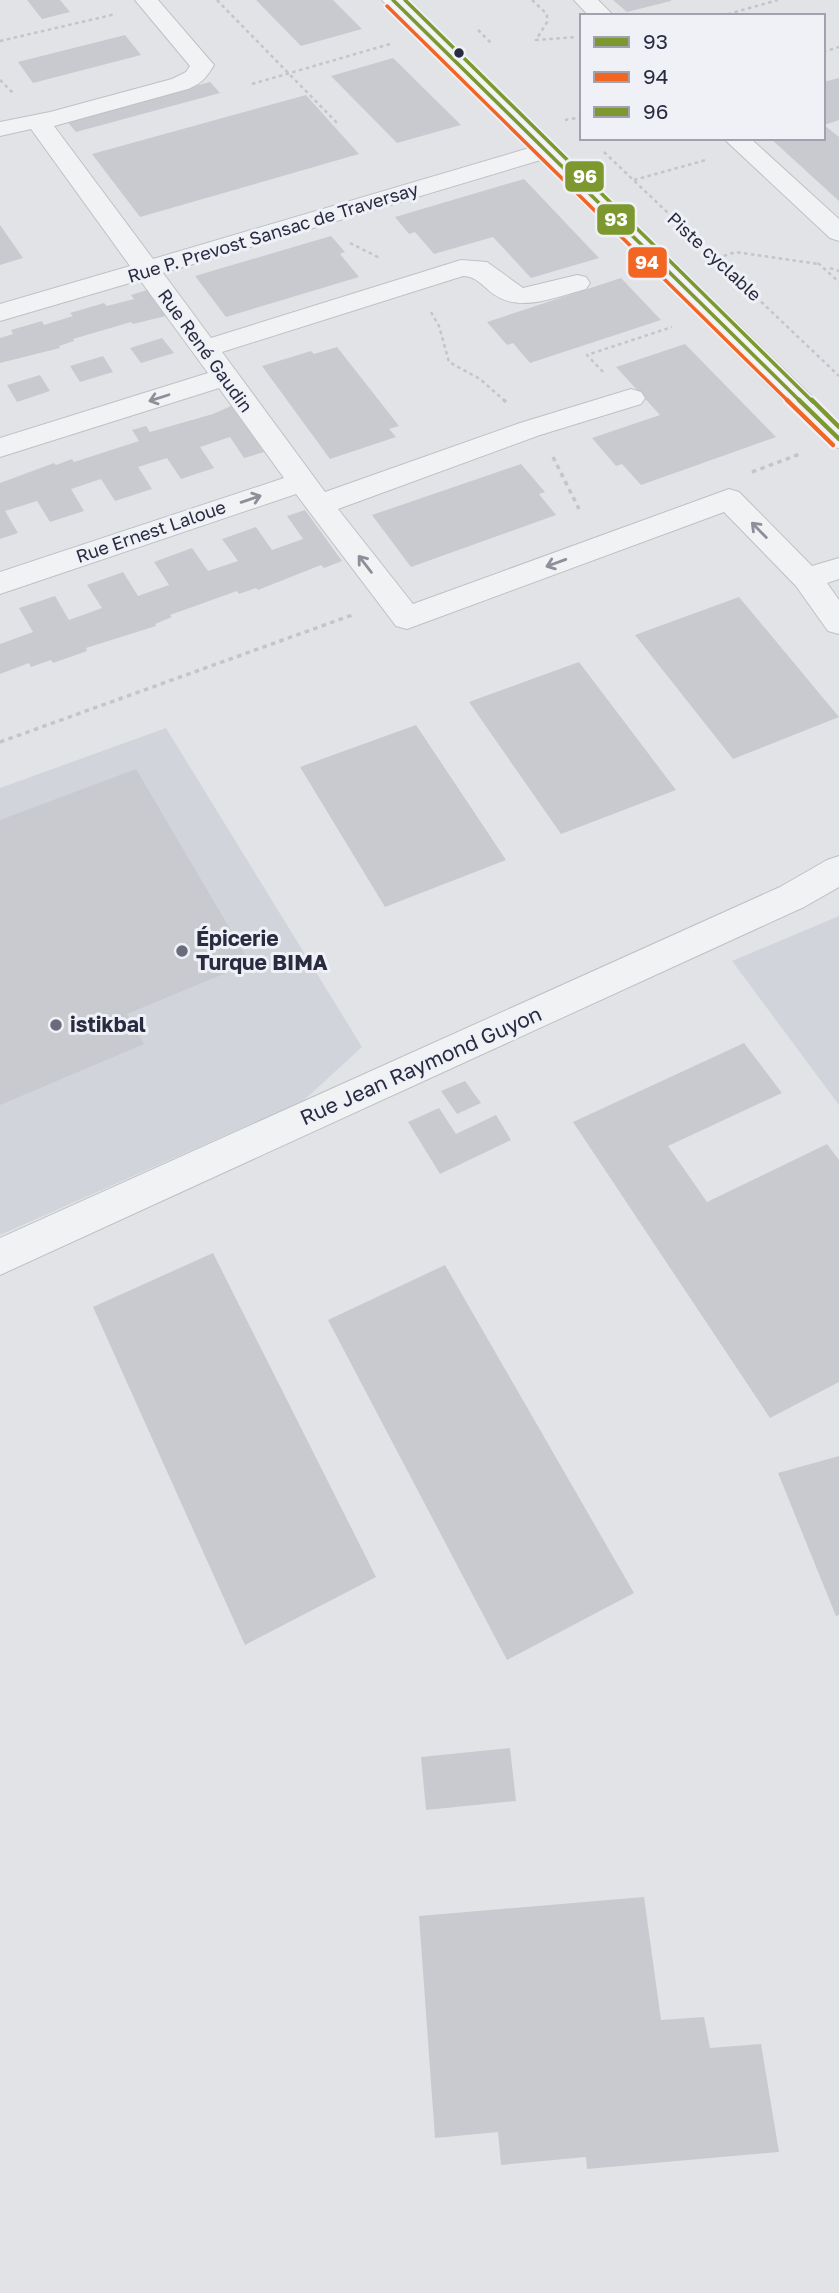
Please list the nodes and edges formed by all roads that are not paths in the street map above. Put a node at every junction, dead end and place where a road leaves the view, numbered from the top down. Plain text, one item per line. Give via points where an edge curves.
1 (393, 0) edge
2 (417, 0) edge
3 (585, 0) edge
4 (148, 3) edge
5 (601, 14) edge
6 (37, 120) junction
7 (0, 129) edge
8 (737, 140) edge
9 (545, 151) junction
10 (839, 233) edge
11 (146, 271) junction
12 (577, 283) dead end
13 (0, 313) edge
14 (204, 349) junction
15 (224, 377) junction
16 (629, 398) road end
17 (839, 405) edge
18 (839, 439) edge
19 (0, 448) edge
20 (310, 493) junction
21 (839, 568) edge
22 (807, 579) junction
23 (0, 583) edge
24 (839, 623) edge
25 (839, 870) edge
26 (0, 1257) edge

1 - 9 main road
2 - 17 main road
3 - 5 street
4 - 6 street via 202,65 195,77
6 - 7 street
6 - 11 street, Rue René Gaudin
8 - 10 street
9 - 11 street, Rue P. Prevost Sansac de Traversay
9 - 18 main road
11 - 13 street, Rue P. Prevost Sansac de Traversay
11 - 14 street, Rue René Gaudin
12 - 14 street via 522,297 478,268 461,268
14 - 15 street, Rue René Gaudin
15 -> 19 street
15 - 20 street, Rue René Gaudin
16 - 20 street via 365,489
22 -> 20 street via 729,499 407,618
23 -> 20 street, Rue Ernest Laloue
21 - 22 street
22 - 24 street
25 - 26 street, Rue Jean Raymond Guyon via 792,897

